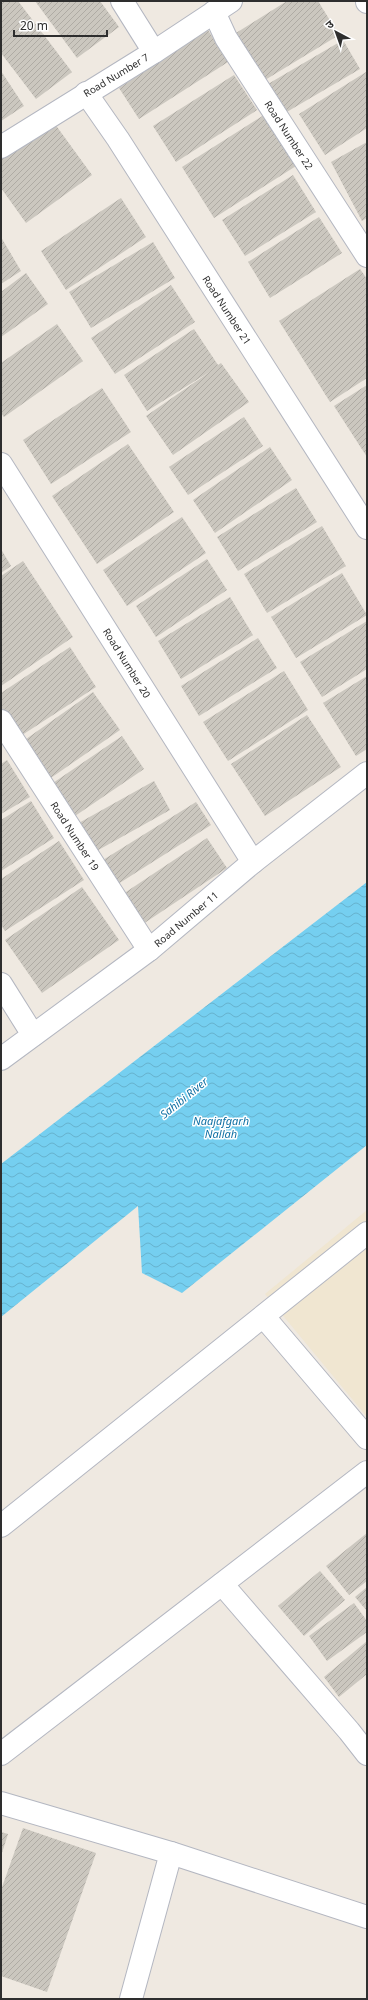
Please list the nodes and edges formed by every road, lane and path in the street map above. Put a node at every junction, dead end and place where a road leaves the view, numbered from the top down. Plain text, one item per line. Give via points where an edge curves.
1 (122, 1) edge
2 (222, 7) edge
3 (154, 52) junction
4 (86, 93) junction
5 (1, 147) edge
6 (367, 256) edge
7 (1, 464) edge
8 (367, 528) edge
9 (1, 721) edge
10 (367, 773) edge
11 (253, 862) junction
12 (149, 950) junction
13 (1, 984) edge
14 (33, 1035) junction
15 (1, 1059) edge
16 (367, 1233) edge
17 (264, 1317) junction
18 (367, 1438) edge
19 (367, 1472) edge
20 (1, 1526) edge
21 (222, 1584) junction
22 (1, 1754) edge
23 (367, 1754) edge
24 (1, 1803) edge
25 (171, 1853) junction
26 (367, 1917) edge
27 (131, 1999) edge

1 - 3 street
2 - 3 street, Road Number 7
2 - 6 street, Road Number 22 via 226,38
3 - 4 street, Road Number 7
4 - 5 street, Road Number 7
4 - 8 street, Road Number 21
7 - 11 street, Road Number 20
9 - 12 street, Road Number 19
10 - 11 street, Road Number 11
11 - 12 street, Road Number 11
12 - 14 street, Road Number 11
13 - 14 street
14 - 15 street, Road Number 11
16 - 17 street
17 - 18 street
17 - 20 street
19 - 21 street
21 - 22 street
21 - 23 street
24 - 25 street
25 - 26 street
25 - 27 street

